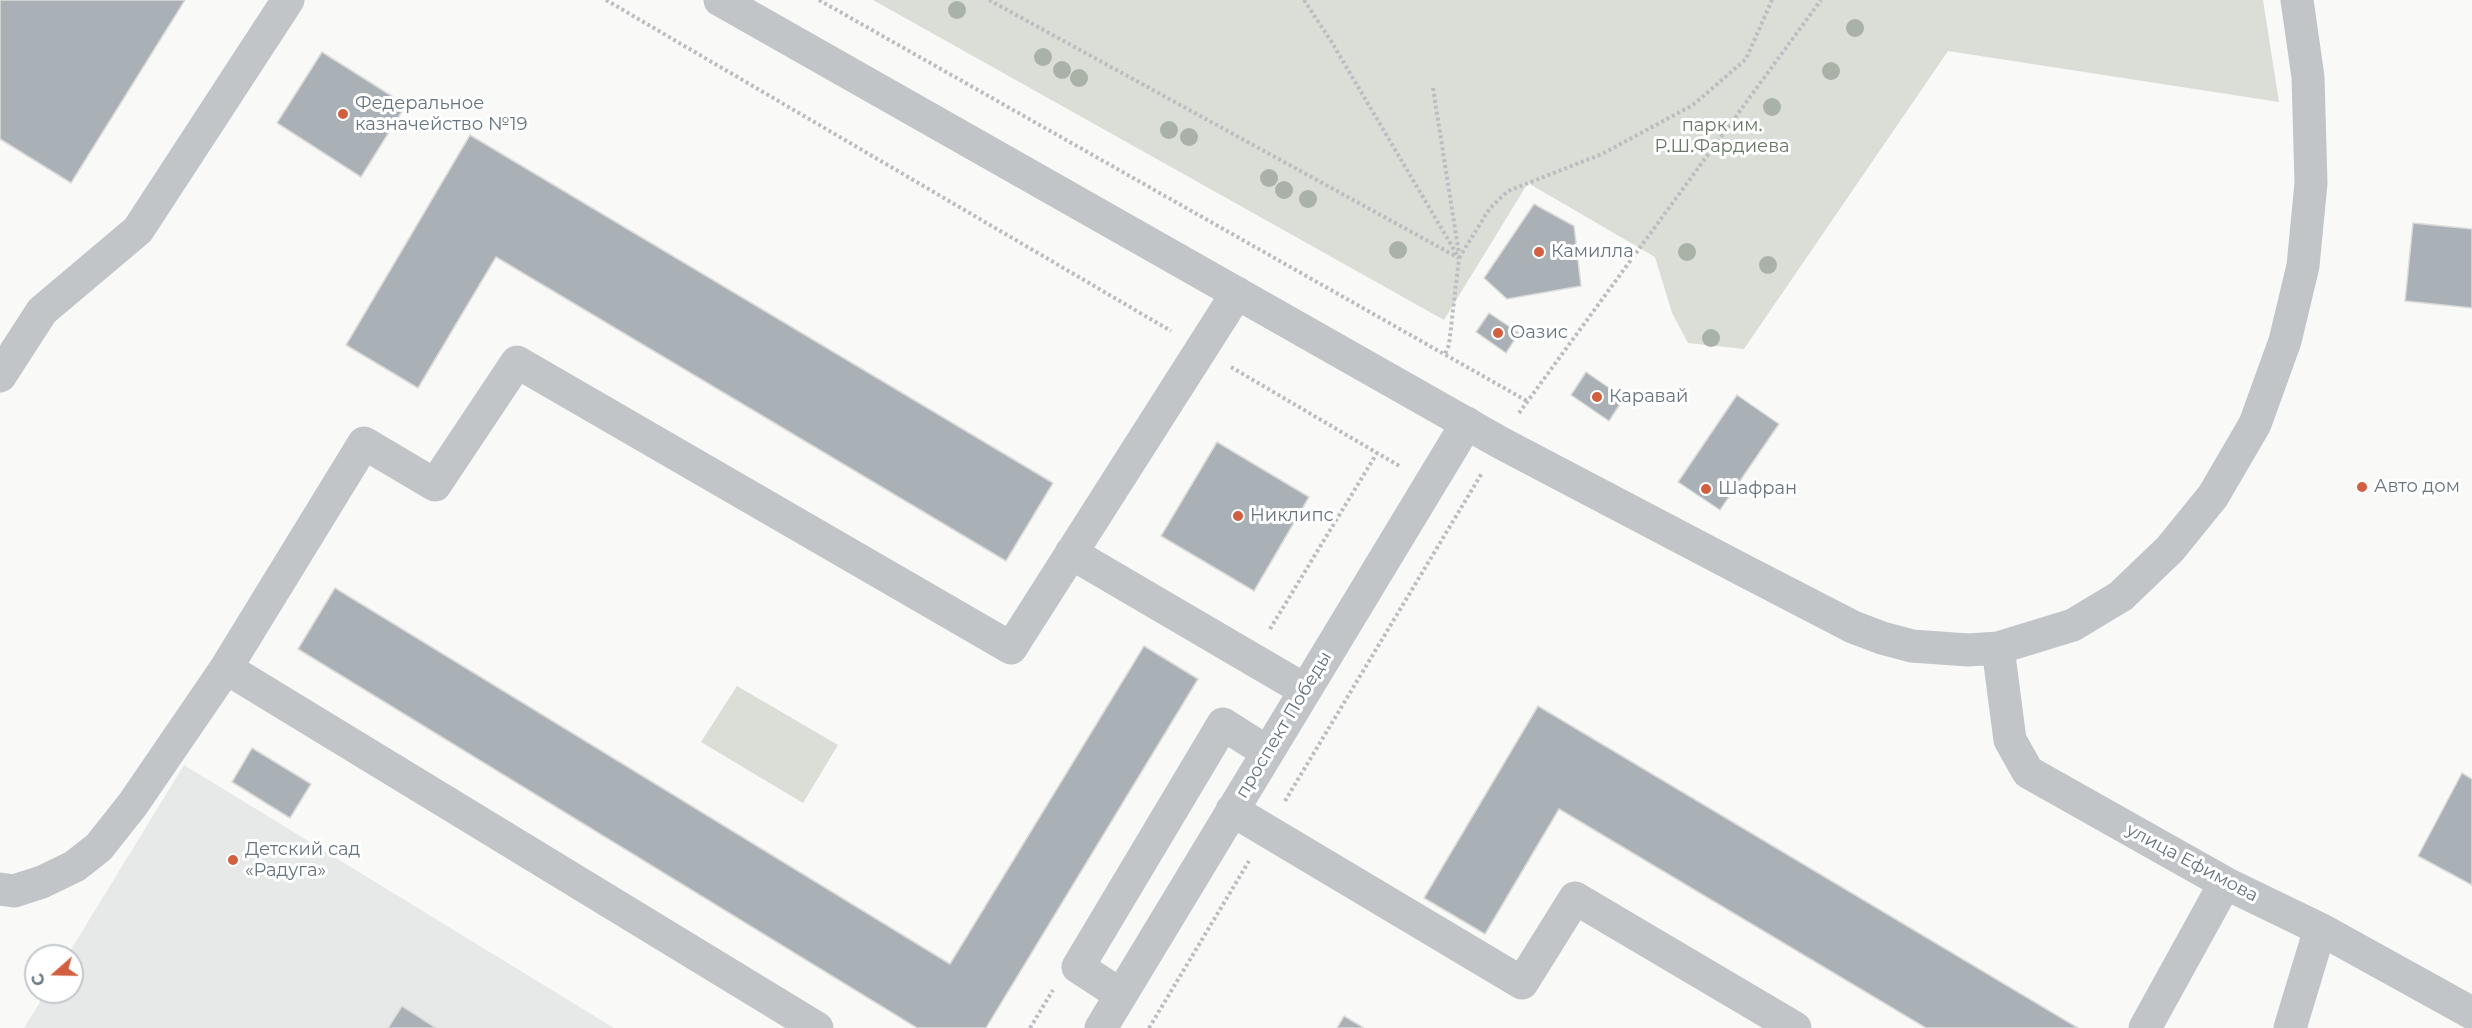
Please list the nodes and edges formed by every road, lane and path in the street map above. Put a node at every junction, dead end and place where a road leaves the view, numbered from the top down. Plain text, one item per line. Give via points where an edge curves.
1 (288, 0) edge
2 (606, 0) edge
3 (720, 0) edge
4 (819, 0) edge
5 (989, 0) edge
6 (1304, 0) edge
7 (1773, 0) edge
8 (1821, 0) edge
9 (2297, 0) edge
10 (1433, 88) dead end
11 (1459, 258) junction
12 (1237, 293) junction
13 (1202, 349) junction
14 (1445, 354) junction
15 (0, 376) edge
16 (1527, 401) junction
17 (1467, 423) junction
18 (1501, 442) junction
19 (1430, 484) junction
20 (1071, 553) junction
21 (1998, 648) junction
22 (226, 668) junction
23 (1305, 690) junction
24 (1267, 752) junction
25 (1232, 810) junction
26 (1268, 830) junction
27 (2225, 883) junction
28 (0, 889) edge
29 (2320, 929) junction
30 (1121, 995) junction
31 (2472, 1013) edge
32 (816, 1028) edge
33 (1101, 1028) edge
34 (1149, 1028) edge
35 (1795, 1028) edge
36 (2145, 1028) edge
37 (2290, 1028) edge

1 - 15 street via 138,230 42,311
2 - 13 path
3 - 12 street
4 - 14 path
5 - 11 path
6 - 11 path
7 - 11 path via 1746,59 1693,105 1602,154 1508,191 1490,208
8 - 16 path
9 - 21 street via 2308,78 2310,193 2303,266 2288,330 2255,424 2213,496 2170,549 2121,596 2073,625
10 - 11 path
11 - 14 path
12 - 13 street
12 - 17 street
13 - 19 path
13 - 20 street
14 - 16 path
16 - 18 path
17 - 18 street
17 - 19 street, проспект Победы
18 - 21 street via 1853,627 1912,646
18 - 26 path
19 - 23 street, проспект Победы
20 - 22 street via 1011,648 518,362 435,485 364,443
20 - 23 street
21 - 27 street, улица Ефимова via 2010,740 2028,772
22 - 28 street via 99,847 75,866 42,882 14,891
22 - 32 street
23 - 24 street, проспект Победы
24 - 25 street, проспект Победы
24 - 30 street via 1223,724 1078,967
25 - 26 street
25 - 30 street, проспект Победы
26 - 34 path
26 - 35 street via 1522,983 1575,898
27 - 29 street, улица Ефимова
27 - 36 street
29 - 31 street, улица Ефимова
29 - 37 street
30 - 33 street, проспект Победы

